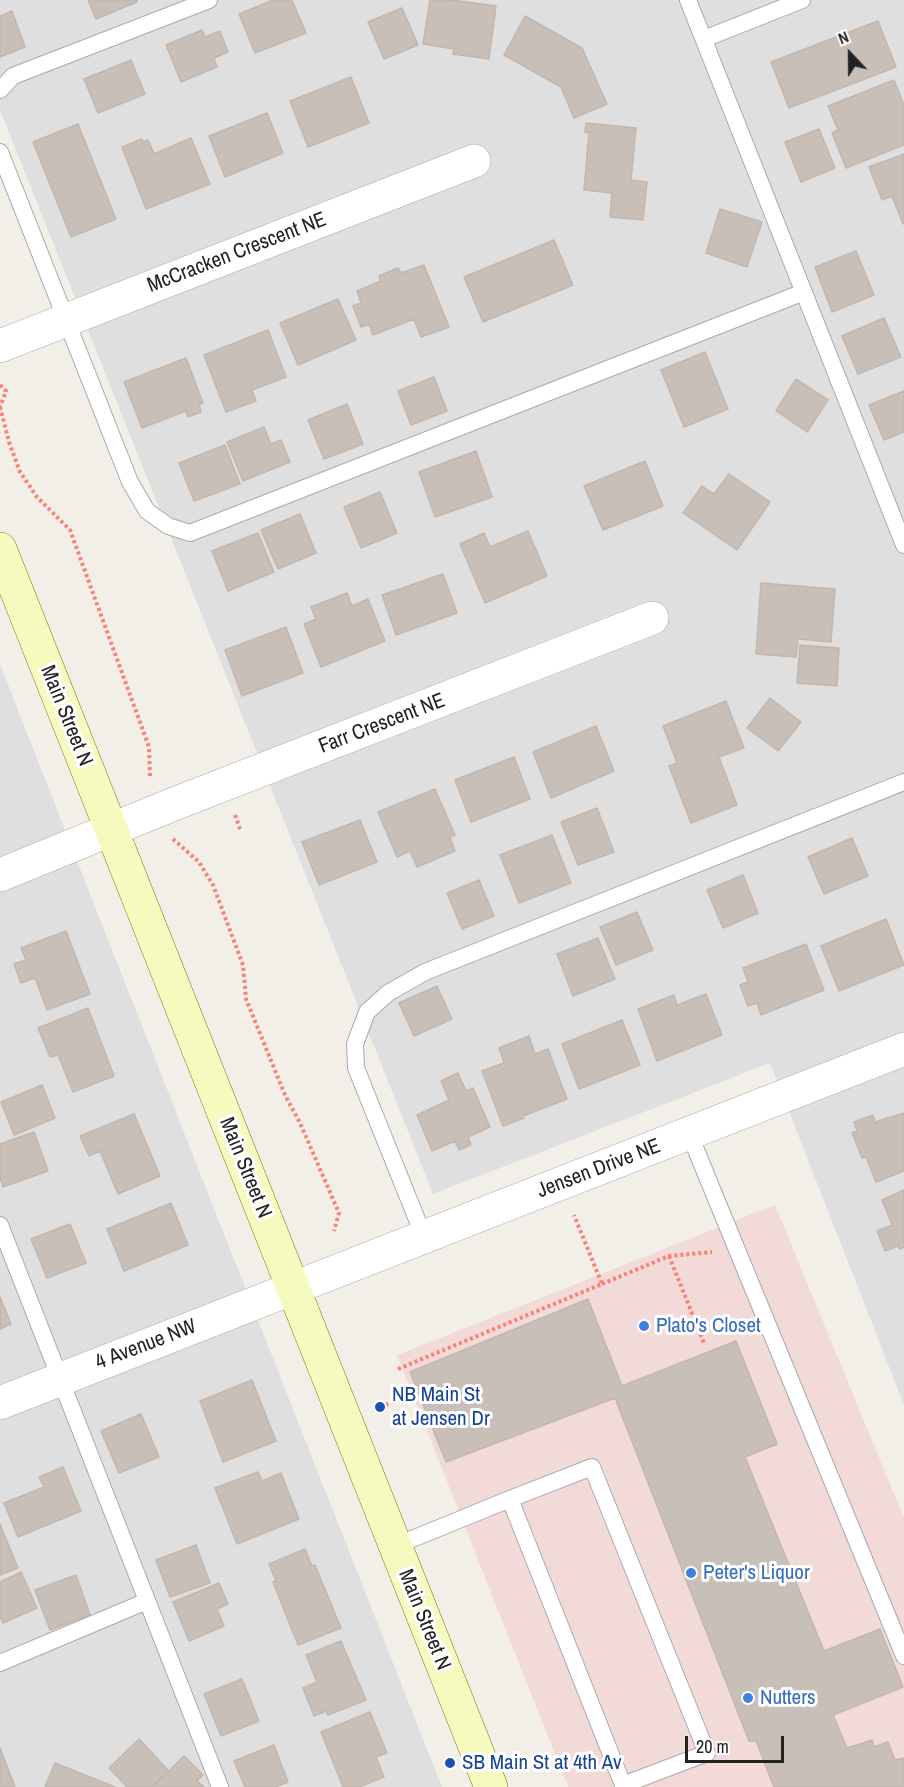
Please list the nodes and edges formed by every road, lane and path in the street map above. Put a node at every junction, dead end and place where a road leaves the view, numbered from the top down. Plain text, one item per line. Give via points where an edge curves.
1 (208, 0) edge
2 (688, 0) edge
3 (802, 0) edge
4 (704, 39) junction
5 (0, 90) edge
6 (0, 152) edge
7 (474, 161) dead end
8 (804, 292) junction
9 (67, 320) junction
10 (0, 346) edge
11 (0, 385) edge
12 (0, 407) edge
13 (904, 546) edge
14 (0, 549) edge
15 (652, 618) dead end
16 (904, 782) edge
17 (111, 830) junction
18 (0, 874) edge
19 (904, 1048) edge
20 (689, 1133) junction
21 (574, 1215) dead end
22 (0, 1226) edge
23 (424, 1237) junction
24 (716, 1251) dead end
25 (669, 1256) junction
26 (602, 1284) junction
27 (293, 1288) junction
28 (704, 1343) dead end
29 (398, 1369) dead end
30 (59, 1379) junction
31 (409, 1396) dead end
32 (0, 1403) edge
33 (380, 1407) dead end
34 (510, 1499) junction
35 (395, 1546) junction
36 (147, 1601) junction
37 (904, 1656) edge
38 (0, 1663) edge
39 (621, 1786) edge
40 (220, 1787) edge
41 (491, 1787) edge

1 - 5 lane via 13,76
2 - 4 lane
3 - 4 lane
4 - 8 lane
6 - 9 lane
7 - 9 street, McCracken Crescent NE
8 - 9 lane via 190,533 168,526 147,512 130,482
8 - 13 lane
9 - 10 street, McCracken Crescent NE
11 - 12 path via 6,391
14 - 17 main road, Main Street N
15 - 17 street, Farr Crescent NE
16 - 23 lane via 425,972 387,993 367,1012 355,1044 356,1068
17 - 18 street, Farr Crescent NE
17 - 27 main road, Main Street N
19 - 20 street, Jensen Drive NE
20 - 23 street, Jensen Drive NE
20 - 37 lane
21 - 26 path
22 - 30 lane
23 - 27 street, Jensen Drive NE
24 - 25 path
25 - 26 path
25 - 28 path
26 - 29 path
27 - 30 street, 4 Avenue NW
27 - 35 main road, Main Street N
30 - 32 street, 4 Avenue NW
30 - 36 lane
31 - 33 path
34 - 35 lane
34 - 39 lane
34 - 39 lane via 592,1467 707,1753
35 - 41 main road, Main Street N
36 - 38 lane
36 - 40 lane

